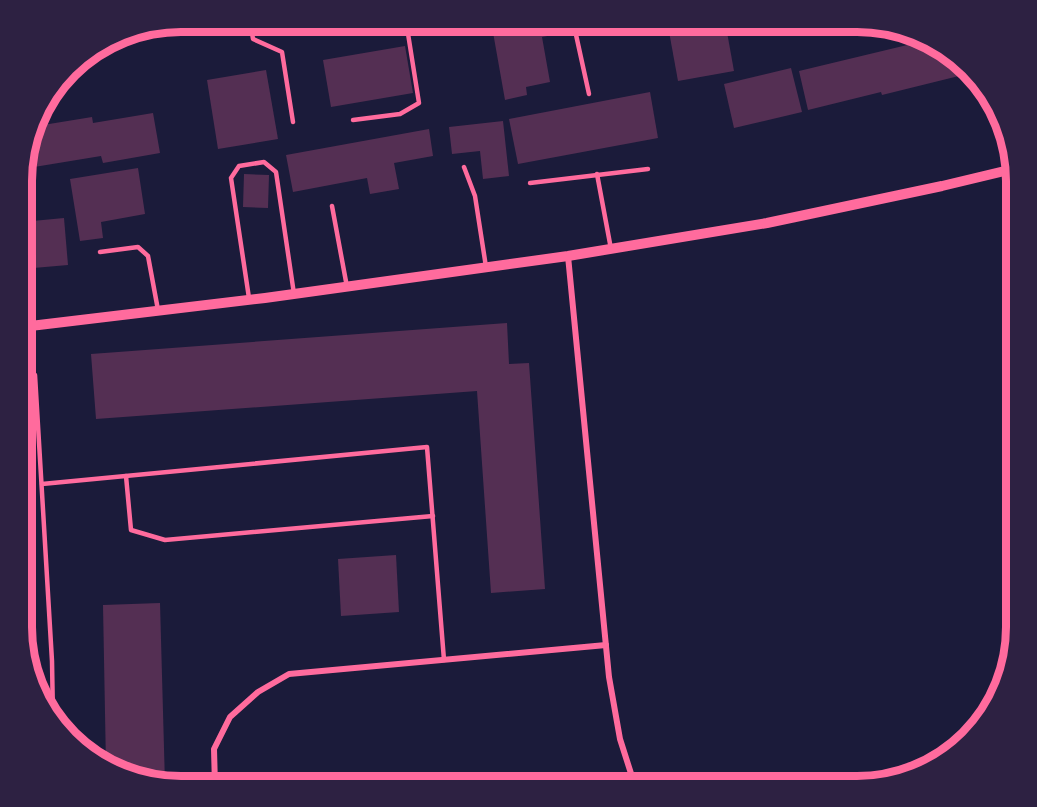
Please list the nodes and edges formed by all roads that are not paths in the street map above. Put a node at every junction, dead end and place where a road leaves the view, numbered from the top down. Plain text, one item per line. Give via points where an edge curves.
1 (252, 32) edge
2 (408, 32) edge
3 (575, 32) edge
4 (589, 94) dead end
5 (353, 120) dead end
6 (293, 122) dead end
7 (464, 167) dead end
8 (648, 169) dead end
9 (1005, 171) edge
10 (597, 174) junction
11 (530, 183) dead end
12 (332, 206) dead end
13 (611, 249) junction
14 (100, 252) dead end
15 (567, 256) junction
16 (486, 267) junction
17 (347, 286) junction
18 (294, 294) junction
19 (249, 300) junction
20 (158, 310) junction
21 (32, 326) edge
22 (35, 375) dead end
23 (126, 476) junction
24 (42, 484) junction
25 (433, 516) junction
26 (606, 645) junction
27 (444, 660) junction
28 (53, 702) edge
29 (215, 775) edge
30 (632, 776) edge

1 - 6 lane via 253,39 282,52
2 - 5 lane via 419,103 400,114
3 - 4 lane
7 - 16 lane via 475,196
8 - 10 lane
9 - 13 street via 767,223
10 - 11 lane
10 - 13 lane
12 - 17 lane
13 - 15 street
14 - 20 lane via 138,247 148,256
15 - 16 street
15 - 26 street
16 - 17 street
17 - 18 street
18 - 19 street
18 - 19 lane via 276,172 264,162 239,166 231,178
19 - 20 street
20 - 21 street
22 - 24 lane
23 - 24 lane
23 - 25 lane via 131,530 165,540
23 - 25 lane via 427,447
24 - 28 lane
25 - 27 lane
26 - 27 street
26 - 30 street via 620,740
27 - 29 street via 289,674 258,692 230,717 214,748

